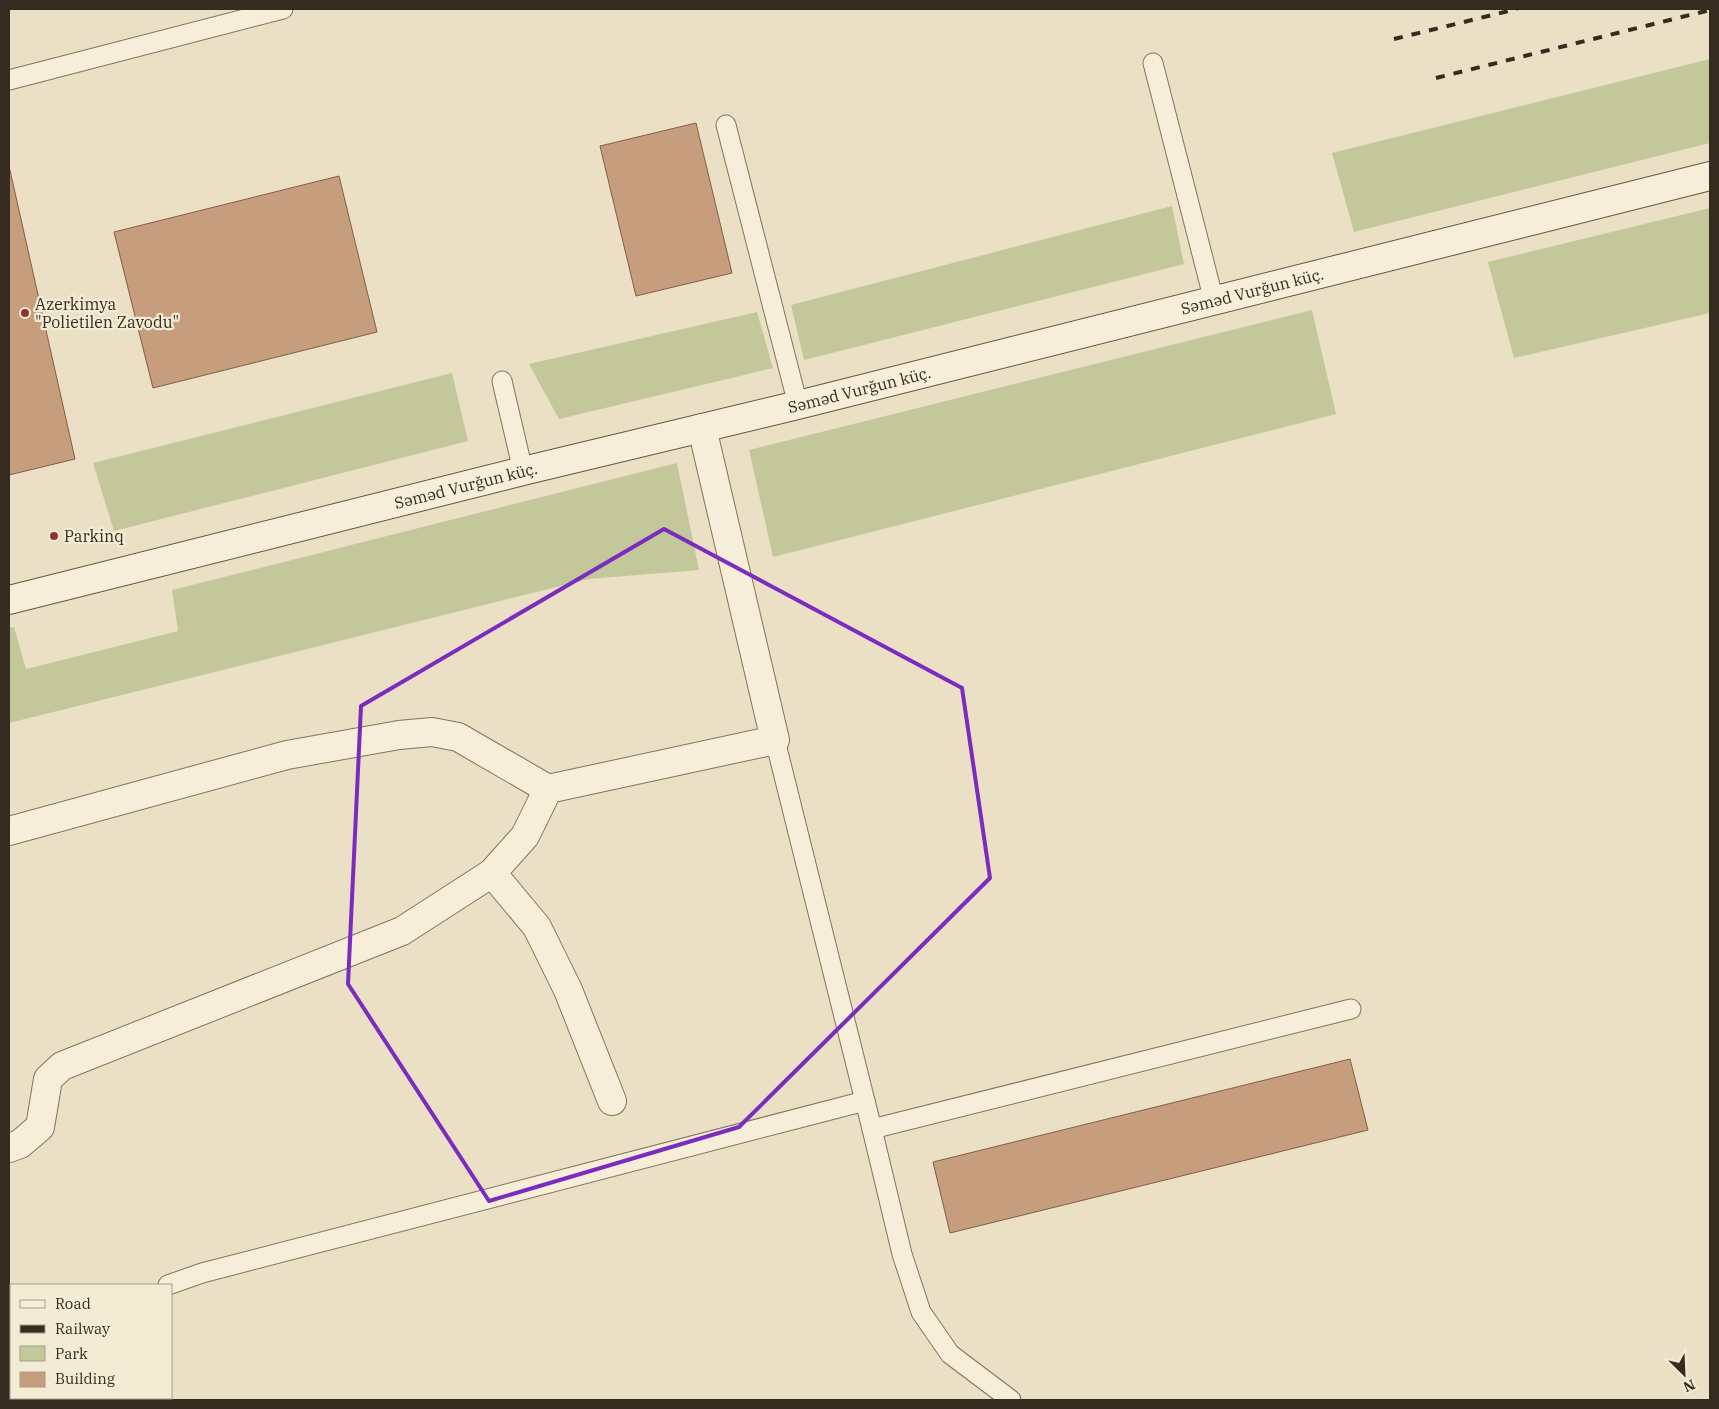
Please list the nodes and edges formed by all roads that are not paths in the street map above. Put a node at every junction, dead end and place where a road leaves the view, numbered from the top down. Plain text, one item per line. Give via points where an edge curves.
1 (283, 9) edge
2 (1153, 63) dead end
3 (9, 80) edge
4 (726, 125) dead end
5 (1710, 176) edge
6 (1214, 301) junction
7 (502, 381) dead end
8 (798, 405) junction
9 (702, 428) junction
10 (523, 472) junction
11 (9, 600) edge
12 (775, 740) junction
13 (548, 789) junction
14 (9, 831) edge
15 (492, 872) junction
16 (1351, 1009) dead end
17 (612, 1101) dead end
18 (865, 1101) junction
19 (872, 1129) junction
20 (9, 1148) edge
21 (171, 1284) edge
22 (1011, 1400) edge

1 - 3 lane
2 - 6 lane
4 - 8 lane
5 - 6 street, Səməd Vurğun küç.
6 - 8 street, Səməd Vurğun küç.
7 - 10 lane
8 - 9 street, Səməd Vurğun küç.
9 - 10 street, Səməd Vurğun küç.
9 - 12 street
10 - 11 street, Səməd Vurğun küç.
12 - 13 street
12 - 18 lane
13 - 14 street via 458,737 432,732 287,755
13 - 15 street via 525,836
15 - 17 street via 537,927 568,990
15 - 20 street via 402,931 62,1066 48,1079 40,1127 20,1144
16 - 19 lane
18 - 19 lane
18 - 21 lane via 202,1273
19 - 22 lane via 902,1254 921,1312 950,1354

